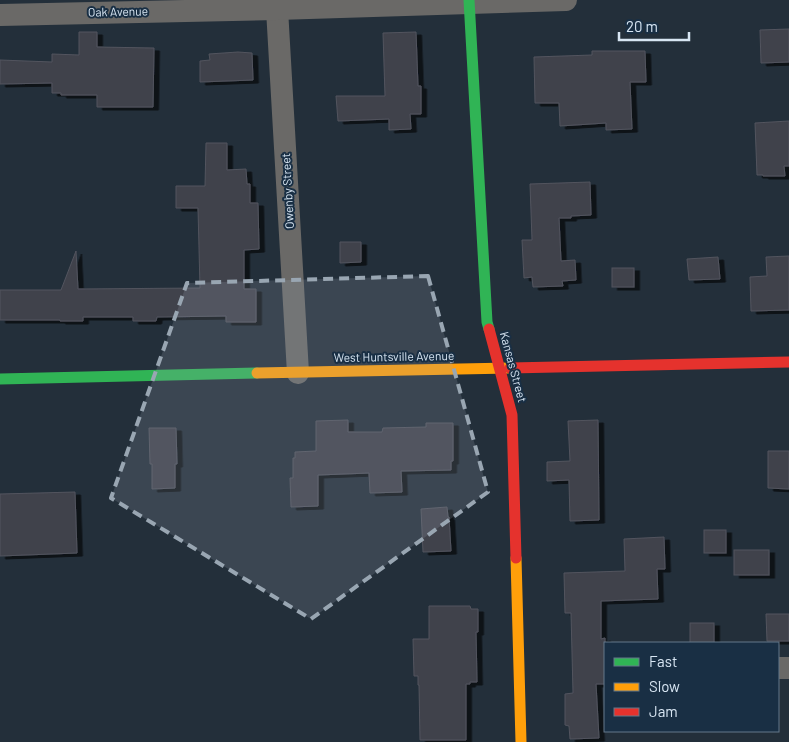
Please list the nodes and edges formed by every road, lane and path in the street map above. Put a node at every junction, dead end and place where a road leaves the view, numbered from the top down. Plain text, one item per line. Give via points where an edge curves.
1 (566, 0) edge
2 (469, 1) edge
3 (277, 8) junction
4 (0, 15) edge
5 (789, 362) edge
6 (499, 368) junction
7 (298, 373) junction
8 (0, 379) edge
9 (522, 742) edge

1 - 2 street, Oak Avenue
2 - 3 street, Oak Avenue
2 - 6 main road, Kansas Street via 487,322
3 - 4 street, Oak Avenue
3 - 7 street, Owenby Street
5 - 6 main road, West Huntsville Avenue
6 - 7 main road, West Huntsville Avenue
6 - 9 main road, Kansas Street via 512,415
7 - 8 main road, West Huntsville Avenue

